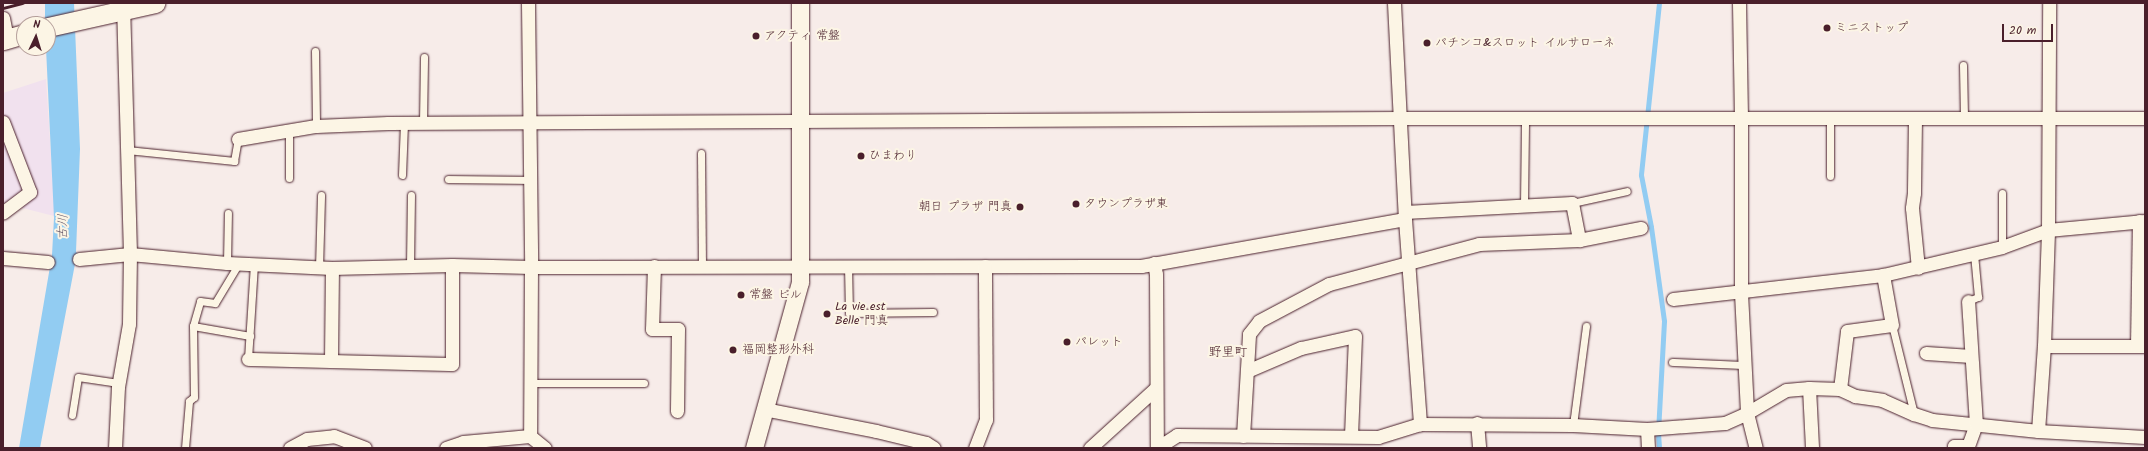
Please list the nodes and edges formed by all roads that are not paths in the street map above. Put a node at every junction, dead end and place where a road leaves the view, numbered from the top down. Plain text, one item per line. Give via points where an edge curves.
1 (155, 3) edge
2 (528, 3) edge
3 (800, 3) edge
4 (1394, 3) edge
5 (1739, 3) edge
6 (2049, 3) edge
7 (124, 6) edge
8 (3, 18) edge
9 (56, 25) edge
10 (11, 38) edge
11 (315, 51) dead end
12 (424, 58) dead end
13 (1963, 65) dead end
14 (1401, 118) junction
15 (1525, 118) junction
16 (1741, 118) junction
17 (1830, 118) junction
18 (1964, 118) junction
19 (2048, 118) junction
20 (2145, 118) edge
21 (1915, 119) junction
22 (3, 122) edge
23 (800, 122) junction
24 (404, 123) junction
25 (423, 123) junction
26 (530, 123) junction
27 (316, 126) junction
28 (289, 130) junction
29 (238, 139) joint
30 (127, 150) junction
31 (701, 153) dead end
32 (402, 175) dead end
33 (1830, 176) dead end
34 (289, 178) dead end
35 (448, 179) dead end
36 (531, 180) junction
37 (1627, 191) dead end
38 (2002, 193) dead end
39 (321, 195) dead end
40 (411, 195) dead end
41 (1572, 203) junction
42 (1524, 205) junction
43 (3, 212) edge
44 (228, 213) dead end
45 (1405, 215) junction
46 (2142, 221) edge
47 (1641, 228) dead end
48 (2048, 230) junction
49 (1579, 240) junction
50 (2002, 247) junction
51 (130, 254) junction
52 (1974, 254) junction
53 (3, 258) edge
54 (79, 259) dead end
55 (48, 262) dead end
56 (233, 263) junction
57 (1154, 263) junction
58 (1409, 263) junction
59 (254, 264) junction
60 (452, 265) junction
61 (848, 265) junction
62 (410, 266) junction
63 (654, 266) junction
64 (702, 266) junction
65 (801, 266) junction
66 (985, 266) junction
67 (531, 267) junction
68 (319, 268) junction
69 (332, 268) junction
70 (1918, 268) junction
71 (1883, 275) junction
72 (1741, 293) junction
73 (1673, 299) dead end
74 (1968, 301) joint
75 (933, 312) dead end
76 (1892, 325) junction
77 (193, 326) junction
78 (1586, 326) dead end
79 (250, 336) junction
80 (2044, 346) junction
81 (2141, 346) edge
82 (1926, 353) dead end
83 (1971, 356) junction
84 (248, 359) joint
85 (331, 361) junction
86 (1672, 362) dead end
87 (1745, 365) junction
88 (1247, 371) junction
89 (119, 383) junction
90 (532, 383) junction
91 (644, 383) dead end
92 (1156, 388) junction
93 (1809, 388) junction
94 (1840, 389) junction
95 (764, 409) junction
96 (677, 411) dead end
97 (1747, 413) junction
98 (1914, 414) junction
99 (72, 415) dead end
100 (1477, 423) junction
101 (1420, 424) junction
102 (1976, 424) junction
103 (1573, 425) junction
104 (1654, 428) junction
105 (2038, 431) junction
106 (530, 436) junction
107 (1243, 436) junction
108 (2145, 437) edge
109 (1349, 440) edge
110 (1284, 442) edge
111 (1157, 447) edge
112 (115, 448) edge
113 (185, 448) edge
114 (290, 448) edge
115 (365, 448) edge
116 (446, 448) edge
117 (545, 448) edge
118 (754, 448) edge
119 (934, 448) edge
120 (975, 448) edge
121 (1090, 448) edge
122 (1479, 448) edge
123 (1648, 448) edge
124 (1756, 448) edge
125 (1812, 448) edge
126 (1954, 448) edge

1 - 7 main road
2 - 26 street
3 - 23 street
4 - 14 street
5 - 16 street
6 - 19 street
7 - 9 main road
7 - 30 street
8 - 10 street
11 - 27 lane
12 - 25 lane
13 - 18 lane
14 - 15 street
14 - 23 street
14 - 45 street
15 - 16 street
15 - 42 lane
16 - 17 street
16 - 72 street
17 - 21 street
17 - 33 lane
18 - 19 street
18 - 21 street
19 - 20 street
19 - 48 street
21 - 70 street via 1912,208
22 - 43 street via 30,192
23 - 26 street
23 - 65 street
24 - 25 street
24 - 27 street
24 - 32 lane
25 - 26 street
26 - 36 street
27 - 28 street
28 - 29 street
28 - 34 lane
29 - 30 lane via 234,161
30 - 51 street
31 - 64 lane
35 - 36 lane
36 - 67 street
37 - 41 lane
38 - 50 lane
39 - 68 lane
40 - 62 lane
41 - 42 street
41 - 49 street
42 - 45 street
44 - 56 lane
45 - 57 street
45 - 58 street
46 - 48 street
46 - 81 street
47 - 49 street
48 - 50 street
48 - 80 street
49 - 58 street via 1479,244
50 - 52 street
51 - 54 street
51 - 56 street
51 - 89 street via 129,324
52 - 70 street
52 - 74 lane via 1978,297
53 - 55 street
56 - 59 street
56 - 77 lane via 216,303 200,301
57 - 66 street via 1141,266
57 - 92 street
58 - 88 street via 1329,284 1259,321 1249,334
58 - 101 street
59 - 68 street
59 - 79 lane
60 - 62 street
60 - 67 street
60 - 85 street via 452,364
61 - 65 street
61 - 66 street
61 - 75 lane via 849,313
62 - 69 street
63 - 64 street
63 - 67 street
63 - 96 street via 652,329 678,330
64 - 65 street
65 - 95 street via 800,282
66 - 120 street via 986,420
67 - 90 street
68 - 69 street
69 - 85 street
70 - 71 street
71 - 72 street
71 - 76 street
72 - 73 street
72 - 87 street
74 - 83 street
76 - 94 street via 1847,331
76 - 98 lane
77 - 79 lane
77 - 113 lane via 194,397 189,401
78 - 103 lane
79 - 84 lane
80 - 81 street
80 - 105 street
82 - 83 street
83 - 102 street
84 - 85 street
86 - 87 lane
87 - 97 street
88 - 107 street
88 - 109 street via 1301,348 1355,336
89 - 99 lane via 78,377
89 - 112 street
90 - 91 lane
90 - 106 street
92 - 111 street
92 - 121 street
93 - 94 street
93 - 97 street via 1786,390
93 - 125 street
94 - 98 street via 1855,396 1882,400
95 - 118 street
95 - 119 street via 876,431 926,443
97 - 104 street via 1725,423
97 - 124 street
98 - 102 street via 1932,420
100 - 101 street
100 - 103 street
100 - 122 street
101 - 109 street via 1378,437
102 - 105 street
102 - 126 street via 1968,446
103 - 104 street
104 - 123 street
105 - 108 street
106 - 116 street via 463,442
106 - 117 street
107 - 110 street
107 - 111 street via 1177,435
109 - 110 street
114 - 115 street via 307,439 334,436

